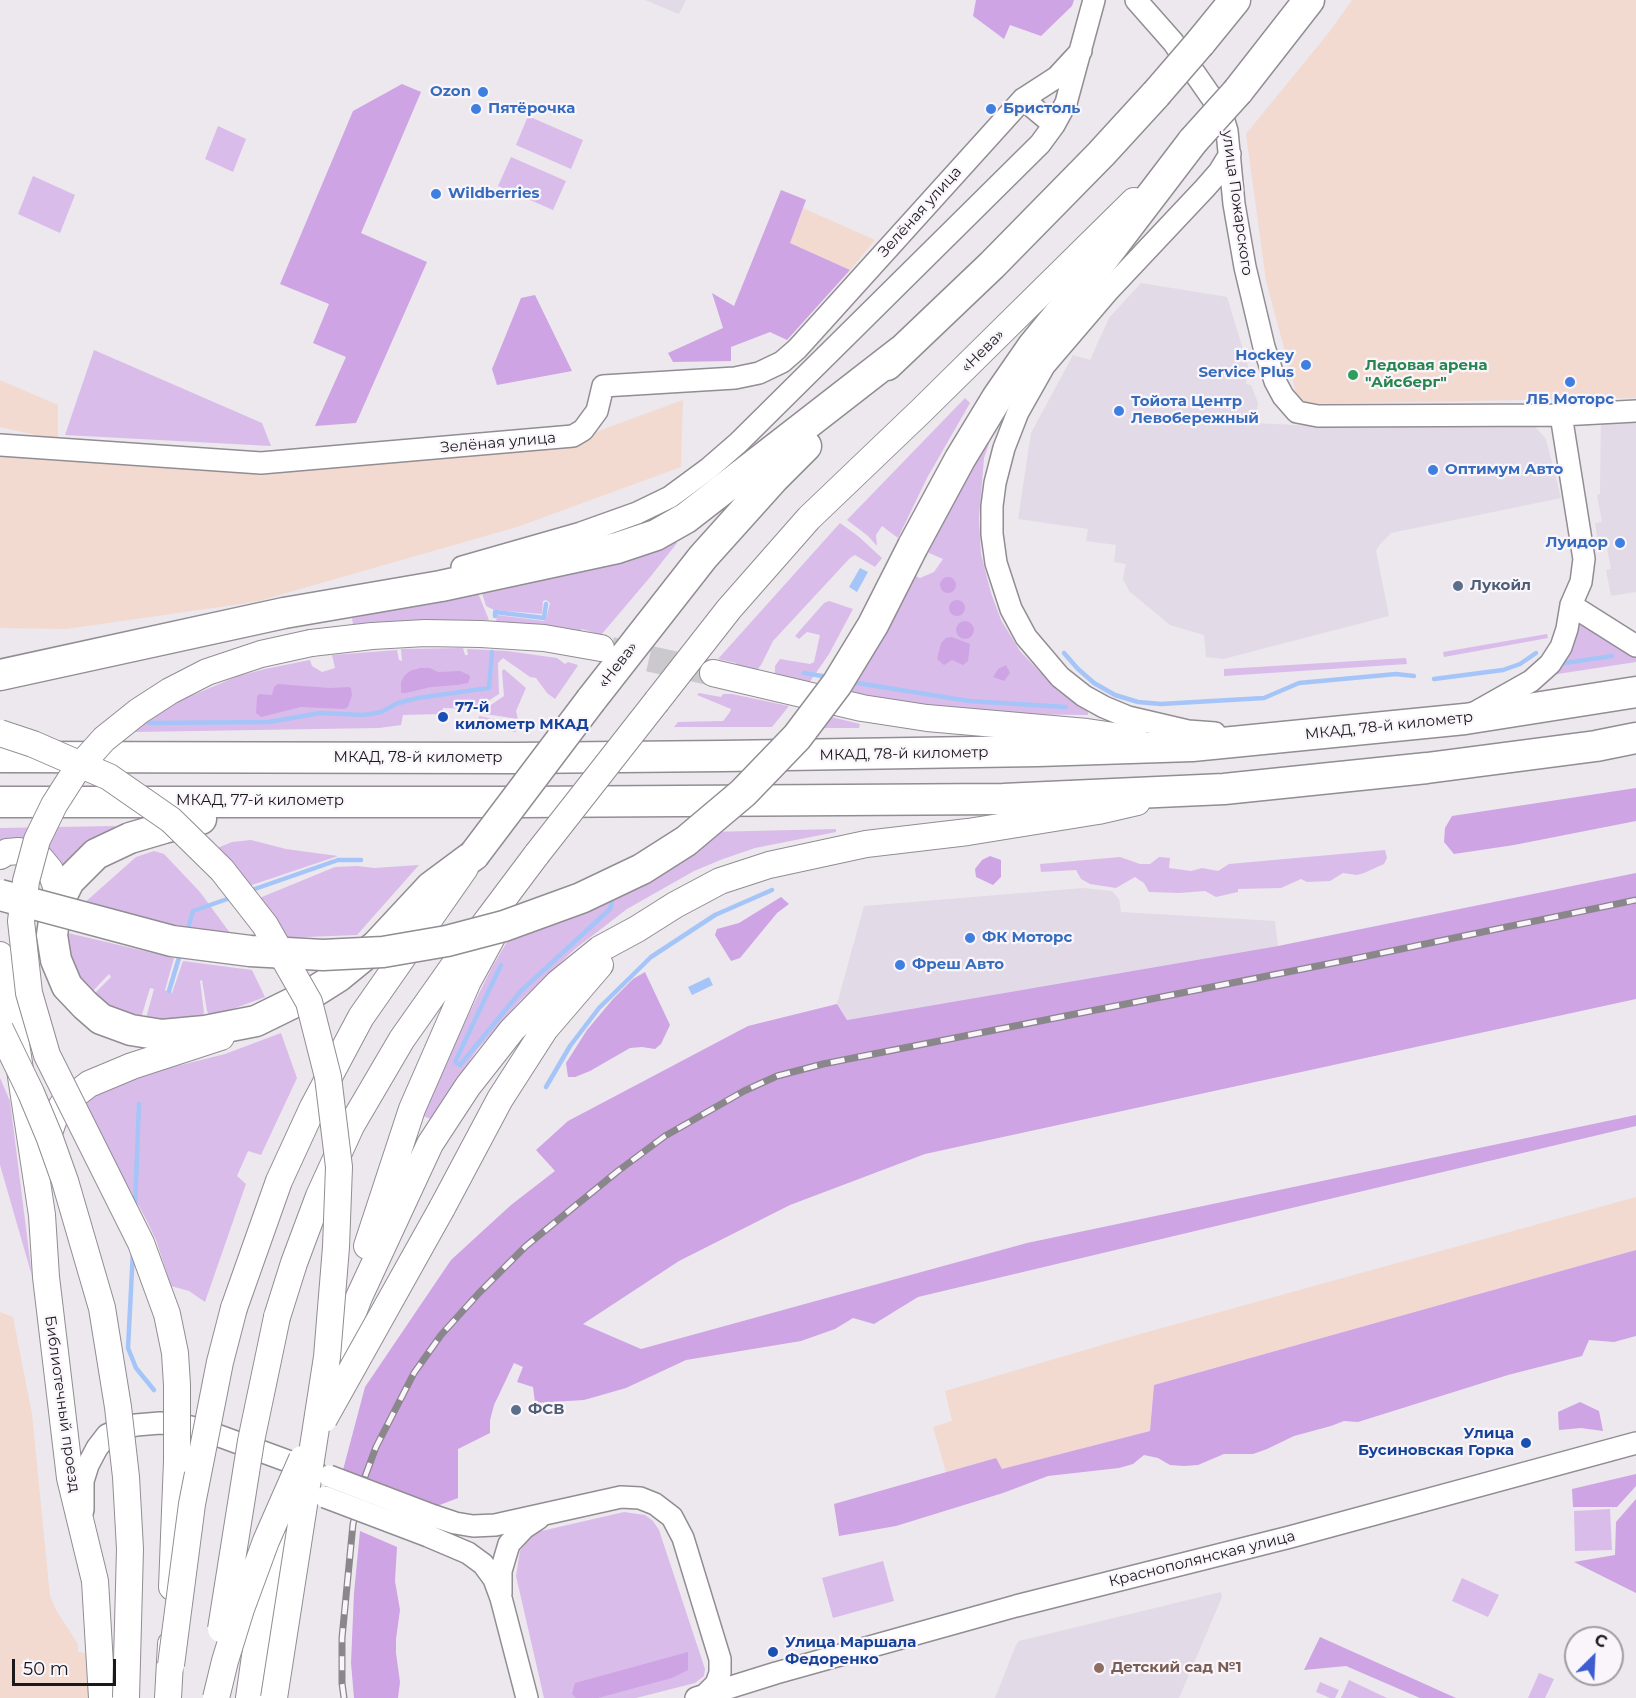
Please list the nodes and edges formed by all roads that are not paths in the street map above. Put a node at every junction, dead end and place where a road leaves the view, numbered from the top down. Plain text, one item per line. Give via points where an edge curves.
1 (1094, 0) edge
2 (1136, 0) edge
3 (1235, 0) edge
4 (1310, 0) edge
5 (1081, 51) junction
6 (1023, 99) junction
7 (1054, 125) junction
8 (1193, 141) junction
9 (1230, 154) junction
10 (901, 351) junction
11 (1636, 411) edge
12 (1560, 415) junction
13 (0, 445) edge
14 (1571, 604) junction
15 (284, 613) junction
16 (1636, 646) edge
17 (601, 648) tunnel mouth
18 (713, 673) tunnel mouth
19 (0, 675) edge
20 (1636, 692) edge
21 (1465, 719) junction
22 (0, 734) edge
23 (1281, 738) junction
24 (1636, 738) edge
25 (1192, 746) junction
26 (0, 757) edge
27 (1181, 791) junction
28 (332, 801) junction
29 (0, 802) edge
30 (537, 854) junction
31 (474, 855) junction
32 (0, 856) edge
33 (0, 895) edge
34 (56, 907) junction
35 (637, 929) junction
36 (0, 955) edge
37 (256, 1021) junction
38 (0, 1029) edge
39 (42, 1215) junction
40 (341, 1340) junction
41 (1636, 1443) edge
42 (301, 1466) junction
43 (327, 1487) junction
44 (548, 1513) junction
45 (285, 1515) junction
46 (431, 1526) junction
47 (82, 1529) junction
48 (501, 1598) junction
49 (720, 1659) junction
50 (171, 1665) junction
51 (768, 1675) junction
52 (700, 1697) edge
53 (102, 1698) edge
54 (126, 1698) edge
55 (168, 1698) edge
56 (215, 1698) edge
57 (249, 1698) edge
58 (274, 1698) edge
59 (528, 1698) edge

1 - 5 street
2 - 9 street, улица Пожарского via 1211,94 1221,111
3 - 10 highway, «Нева», bridge via 1101,154
4 - 8 highway, «Нева», bridge
5 - 6 street via 1057,77
5 - 7 street via 1066,103
6 - 7 street
6 - 13 street, Зелёная улица via 783,362 735,378 603,386 594,416 584,430 573,436 261,463
7 - 15 street via 1040,144 738,443 670,497 581,533
8 - 30 main road, «Нева», bridge via 809,518 729,609
8 - 33 highway, bridge via 1033,346 997,399 912,546 873,625 837,684 797,737 743,794 686,841 642,869 581,898 504,926 383,952 323,955 172,941
9 - 12 street, улица Пожарского via 1245,267 1264,347 1282,396 1297,412 1318,416
9 - 23 street via 1205,188 1044,366 1018,412 1004,448 995,483 992,534 1002,584 1026,637 1060,677 1084,696 1128,717 1188,731
10 - 15 highway via 686,518 656,535 617,548 441,586
10 - 31 highway, «Нева», bridge via 774,478 703,557
11 - 12 street, улица Пожарского
12 - 14 street via 1584,559 1581,582
14 - 16 street
14 - 21 street via 1561,647 1543,672
15 - 19 highway
17 - 50 main road, bridge via 481,634 372,636 311,643 207,672 139,711 104,739 77,769 37,840 26,880 21,921 29,993 47,1055 141,1243 167,1314 175,1353 177,1461
18 - 25 main road via 862,708 927,718
20 - 21 highway, МКАД, 78-й километр
21 - 23 highway, МКАД, 78-й километр
22 - 58 main road, bridge via 109,777 171,819 222,870 265,925 309,1002 328,1077 339,1167 336,1247 327,1357
23 - 25 highway, МКАД, 78-й километр
24 - 27 highway via 1427,768
25 - 26 highway, МКАД, 78-й километр via 723,756
27 - 28 highway, МКАД, 77-й километр via 1003,799
27 - 35 main road via 1098,811 866,844 769,865 720,881
28 - 29 highway, МКАД, 77-й километр
28 - 34 highway, «Нева» via 212,816 130,838 96,854 69,881
30 - 40 main road via 468,981 412,1109 352,1292
30 - 56 main road, bridge via 402,1039 351,1126 319,1196 277,1317 251,1442
31 - 37 highway, «Нева» via 432,887 377,945 339,976
31 - 50 main road, bridge via 361,1017 279,1181 234,1308 220,1362 194,1493
32 - 34 main road via 19,850 41,859 56,886
34 - 37 highway, «Нева» via 52,935 56,960 67,986 101,1019 130,1030 162,1035
35 - 40 main road via 600,950 558,983 512,1030 468,1086 430,1144
35 - 56 main road, bridge via 544,1029 500,1099 300,1463 241,1609
36 - 39 main road
37 - 39 main road via 89,1084 63,1104 49,1132
38 - 54 main road, bridge via 49,1136 102,1308 126,1477 130,1549
39 - 47 main road, Библиотечный проезд via 70,1478
40 - 42 main road
41 - 51 street, Краснополянская улица
42 - 43 street
42 - 45 main road
42 - 47 street via 182,1425 160,1423 120,1429 107,1435 88,1465 83,1481
43 - 45 street via 302,1499
43 - 46 street, bridge
44 - 46 street via 495,1524
44 - 48 street via 524,1528 510,1544 501,1571
44 - 49 street via 621,1497 640,1497 672,1517 683,1538
45 - 57 main road via 261,1614
46 - 48 street via 483,1564
47 - 53 main road, Библиотечный проезд via 95,1581
48 - 59 street
49 - 51 street, Краснополянская улица via 742,1677
49 - 52 street via 716,1684
50 - 55 main road
51 - 52 street, Краснополянская улица

